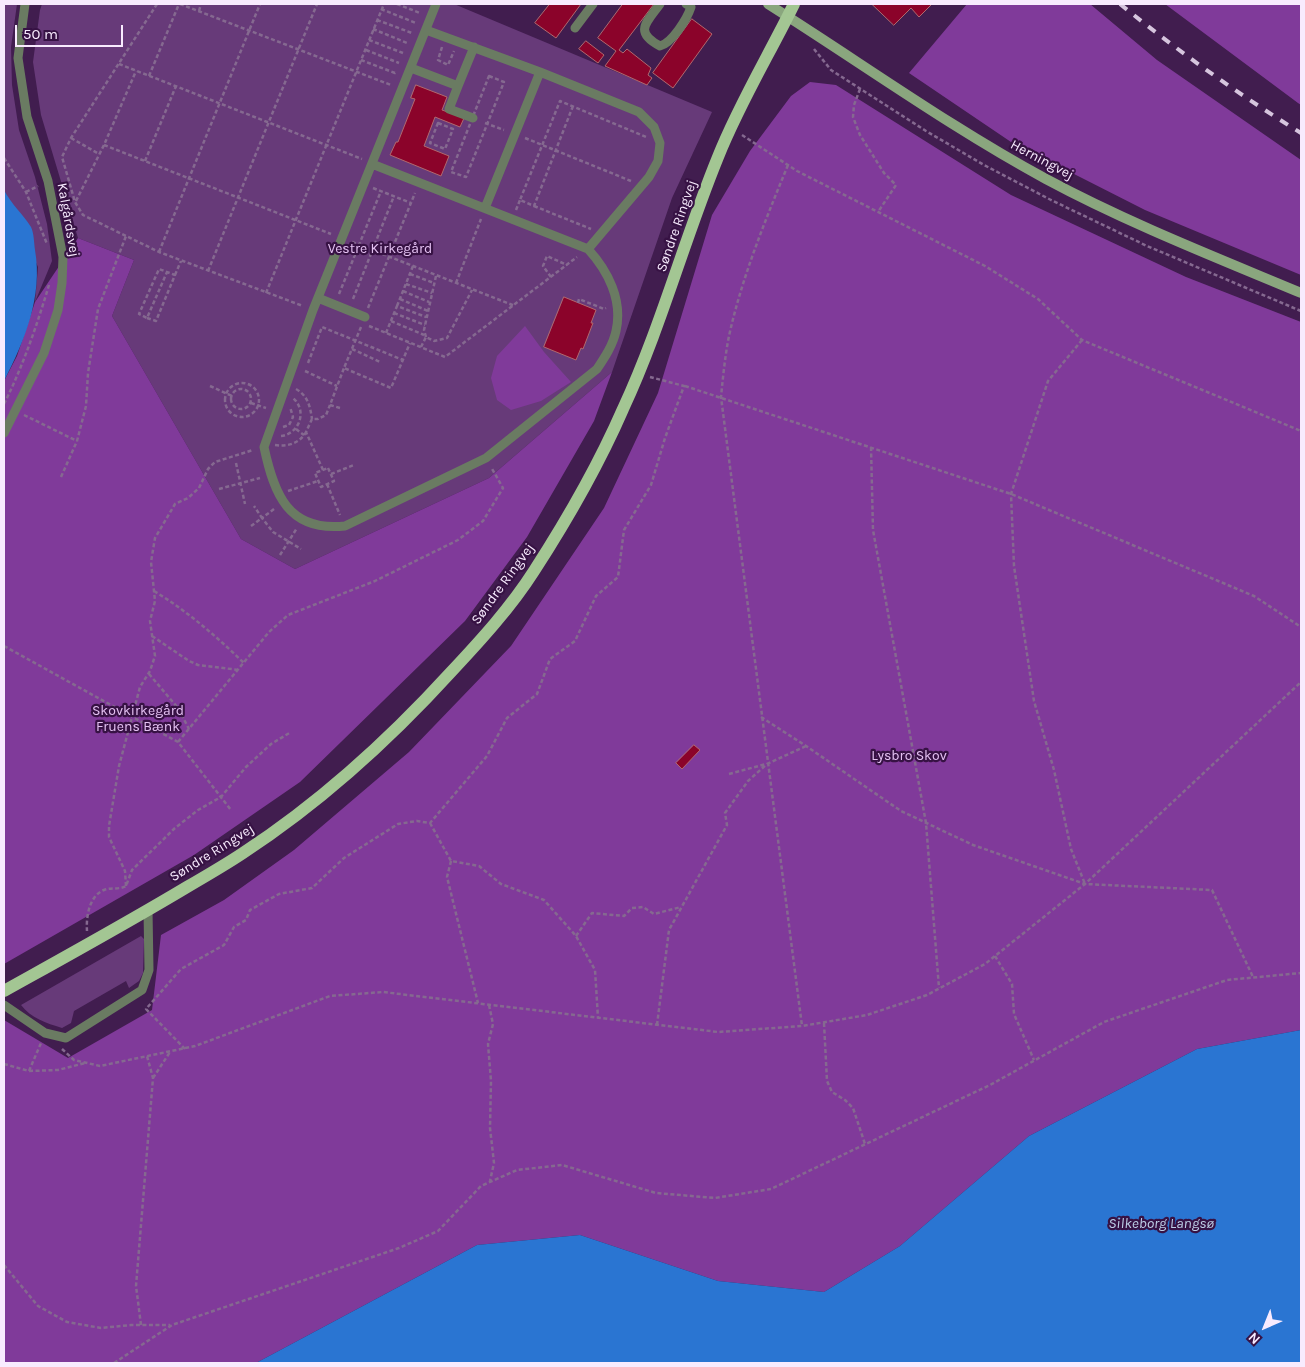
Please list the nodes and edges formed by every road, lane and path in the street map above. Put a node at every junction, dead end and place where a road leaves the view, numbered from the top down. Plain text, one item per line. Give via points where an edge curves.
1 (25, 4) edge
2 (157, 4) edge
3 (179, 4) edge
4 (202, 4) edge
5 (260, 4) edge
6 (317, 4) edge
7 (384, 4) edge
8 (397, 4) edge
9 (436, 4) edge
10 (593, 4) edge
11 (660, 4) edge
12 (686, 4) edge
13 (768, 4) edge
14 (794, 4) edge
15 (422, 8) dead end
16 (382, 9) junction
17 (199, 11) junction
18 (420, 13) junction
19 (788, 16) junction
20 (377, 20) junction
21 (416, 23) junction
22 (575, 28) dead end
23 (373, 29) junction
24 (249, 30) junction
25 (426, 30) junction
26 (412, 33) junction
27 (447, 37) junction
28 (369, 40) junction
29 (458, 42) junction
30 (407, 43) junction
31 (474, 47) junction
32 (298, 50) junction
33 (365, 50) junction
34 (403, 53) junction
35 (361, 60) junction
36 (399, 63) junction
37 (119, 64) junction
38 (411, 68) junction
39 (136, 71) junction
40 (356, 72) junction
41 (540, 72) junction
42 (149, 76) junction
43 (176, 86) junction
44 (458, 86) junction
45 (402, 89) junction
46 (860, 89) dead end
47 (219, 104) junction
48 (574, 106) junction
49 (473, 118) dead end
50 (269, 123) junction
51 (731, 128) junction
52 (453, 129) joint
53 (71, 138) junction
54 (660, 143) junction
55 (104, 145) junction
56 (326, 146) junction
57 (556, 150) junction
58 (99, 154) junction
59 (4, 158) edge
60 (145, 161) junction
61 (372, 164) junction
62 (788, 165) junction
63 (189, 178) junction
64 (419, 182) junction
65 (364, 184) junction
66 (642, 185) junction
67 (381, 191) junction
68 (394, 196) junction
69 (238, 197) junction
70 (75, 202) junction
71 (411, 203) junction
72 (534, 206) junction
73 (485, 208) junction
74 (878, 212) junction
75 (296, 220) junction
76 (601, 233) junction
77 (126, 236) junction
78 (342, 238) junction
79 (360, 245) junction
80 (49, 247) dead end
81 (588, 249) junction
82 (373, 250) junction
83 (160, 252) junction
84 (389, 257) junction
85 (181, 261) junction
86 (567, 265) junction
87 (413, 266) junction
88 (208, 271) junction
89 (167, 272) junction
90 (410, 274) junction
91 (175, 275) junction
92 (436, 276) junction
93 (551, 277) junction
94 (50, 281) dead end
95 (434, 283) junction
96 (456, 283) junction
97 (406, 284) junction
98 (472, 290) junction
99 (403, 291) junction
100 (266, 293) junction
101 (432, 293) junction
102 (1301, 293) edge
103 (318, 298) junction
104 (400, 300) junction
105 (430, 302) junction
106 (578, 303) dead end
107 (616, 304) junction
108 (334, 305) junction
109 (397, 306) junction
110 (514, 306) junction
111 (313, 310) junction
112 (348, 311) junction
113 (428, 311) junction
114 (394, 313) junction
115 (365, 317) joint
116 (426, 317) junction
117 (148, 318) junction
118 (391, 321) junction
119 (425, 326) junction
120 (386, 333) junction
121 (425, 336) junction
122 (356, 340) junction
123 (1082, 340) junction
124 (410, 343) junction
125 (421, 347) junction
126 (352, 349) junction
127 (403, 360) junction
128 (380, 362) dead end
129 (344, 368) junction
130 (638, 374) junction
131 (210, 386) dead end
132 (338, 386) junction
133 (684, 386) junction
134 (285, 388) junction
135 (226, 394) junction
136 (232, 396) junction
137 (721, 397) junction
138 (251, 403) junction
139 (4, 404) edge
140 (330, 405) junction
141 (258, 406) junction
142 (340, 408) dead end
143 (238, 409) junction
144 (15, 410) junction
145 (276, 412) junction
146 (236, 415) junction
147 (312, 419) junction
148 (296, 429) junction
149 (1301, 431) edge
150 (4, 433) edge
151 (305, 433) junction
152 (269, 434) junction
153 (77, 441) junction
154 (264, 447) junction
155 (871, 448) junction
156 (486, 458) junction
157 (236, 463) dead end
158 (354, 465) dead end
159 (323, 470) junction
160 (331, 474) junction
161 (272, 476) junction
162 (61, 477) dead end
163 (318, 481) junction
164 (241, 483) junction
165 (327, 484) junction
166 (219, 489) dead end
167 (1011, 494) junction
168 (281, 498) junction
169 (245, 504) dead end
170 (254, 506) dead end
171 (262, 518) junction
172 (302, 520) junction
173 (251, 526) dead end
174 (345, 526) junction
175 (288, 542) junction
176 (301, 549) dead end
177 (280, 555) dead end
178 (154, 590) junction
179 (1301, 627) edge
180 (152, 636) junction
181 (4, 646) edge
182 (244, 663) junction
183 (239, 670) junction
184 (149, 674) junction
185 (1301, 682) edge
186 (132, 717) junction
187 (761, 717) junction
188 (190, 729) junction
189 (291, 732) dead end
190 (178, 742) junction
191 (806, 746) junction
192 (767, 764) junction
193 (729, 774) dead end
194 (221, 797) junction
195 (231, 810) dead end
196 (430, 823) junction
197 (926, 823) junction
198 (451, 861) junction
199 (1085, 884) junction
200 (126, 886) junction
201 (682, 907) junction
202 (148, 910) junction
203 (576, 936) junction
204 (88, 944) junction
205 (995, 956) junction
206 (1301, 973) edge
207 (1253, 977) junction
208 (939, 988) junction
209 (4, 991) edge
210 (478, 1003) junction
211 (4, 1004) edge
212 (489, 1005) junction
213 (598, 1018) junction
214 (824, 1022) junction
215 (657, 1025) junction
216 (802, 1026) junction
217 (45, 1033) junction
218 (185, 1049) junction
219 (170, 1052) junction
220 (147, 1056) junction
221 (1034, 1060) junction
222 (87, 1063) junction
223 (4, 1064) edge
224 (28, 1071) junction
225 (153, 1078) junction
226 (865, 1144) junction
227 (490, 1182) junction
228 (4, 1266) edge
229 (172, 1324) junction
230 (141, 1325) junction
231 (114, 1363) edge

1 - 144 lane, Kalgårdsvej via 18,58 27,117 48,181 62,257 62,283 58,310 48,340
2 - 37 path
3 - 17 path
3 - 42 path
4 - 17 path
5 - 24 path
6 - 32 path
7 - 16 path
8 - 18 path
9 - 25 lane
10 - 22 lane
11 - 12 lane via 643,31 650,41 660,46 666,44 688,16 691,7
13 - 19 street, Herningvej
14 - 19 main road, Søndre Ringvej
15 - 18 path
16 - 20 path
16 - 21 path
17 - 24 path
18 - 21 path
19 - 51 main road, Søndre Ringvej
19 - 102 street, Herningvej via 1047,180 1148,229
20 - 23 path
20 - 26 path
21 - 26 path
23 - 28 path
23 - 30 path
24 - 32 path
24 - 47 path
25 - 27 lane
25 - 38 lane
26 - 30 path
27 - 29 lane
27 - 29 path via 439,53 438,60 443,64 448,65
28 - 33 path
28 - 34 path
29 - 31 lane
30 - 34 path
31 - 41 lane
31 - 44 lane
32 - 40 path
32 - 50 path
33 - 35 path
33 - 36 path
34 - 36 path
35 - 36 path via 395,73
35 - 40 path
37 - 39 path
37 - 53 path
38 - 44 lane
38 - 45 lane
39 - 42 path
39 - 55 path
40 - 45 path
40 - 56 path
41 - 54 lane via 640,112 654,127
41 - 73 lane
42 - 43 path
43 - 47 path
43 - 60 path
44 - 49 lane via 449,109
45 - 61 lane
46 - 74 path via 853,117 860,135 884,173 896,185
47 - 50 path
47 - 63 path
48 - 54 path
48 - 57 path
48 - 72 path via 560,101 520,200
50 - 56 path
50 - 69 path
51 - 62 path
51 - 130 main road, Søndre Ringvej
52 - 52 path via 438,123 430,142 445,149
53 - 58 path
53 - 70 path via 62,157
54 - 66 lane via 658,161
55 - 58 path
55 - 60 path
56 - 61 path
56 - 75 path
57 - 66 path
57 - 72 path
58 - 70 path
59 - 80 path via 26,192
60 - 63 path
61 - 64 lane
61 - 65 lane
62 - 74 path
62 - 137 path via 742,286 729,337
63 - 69 path
63 - 83 path
64 - 71 path
64 - 73 lane
65 - 67 path
65 - 78 lane
66 - 76 lane
67 - 68 path
67 - 79 path
68 - 71 path
68 - 82 path
69 - 75 path
69 - 88 path
70 - 77 path via 83,215
71 - 84 path
72 - 76 path
73 - 81 lane
73 - 96 path
74 - 123 path via 985,266 1038,299
75 - 78 path
75 - 100 path
76 - 81 lane
77 - 83 path
77 - 153 path via 98,309 86,406
78 - 79 path
78 - 103 lane
79 - 82 path
79 - 108 path
81 - 86 path
81 - 107 lane via 611,280
82 - 84 path
82 - 112 path
83 - 85 path
84 - 87 path
84 - 115 path
85 - 88 path
85 - 91 path
86 - 93 path
86 - 93 path via 547,256 543,266
87 - 90 path
87 - 92 path
88 - 100 path
89 - 91 path
89 - 117 path
89 - 117 path via 158,269 139,314
90 - 95 path
90 - 97 path
91 - 117 path via 156,321
92 - 95 path
92 - 96 path
93 - 110 path
94 - 139 path via 40,315
95 - 101 path
96 - 98 path
97 - 99 path
97 - 101 path
98 - 110 path
98 - 121 path via 447,338 434,342
99 - 104 path
99 - 105 path
100 - 111 path
101 - 105 path
103 - 108 lane
103 - 111 lane
104 - 109 path
104 - 113 path
105 - 113 path
106 - 107 path via 579,299 604,309
107 - 156 lane via 616,330 609,351 597,369
108 - 112 lane
109 - 114 path
109 - 116 path
110 - 125 path via 445,357
111 - 134 lane
112 - 115 lane
113 - 116 path
114 - 118 path
114 - 119 path
116 - 119 path
118 - 120 path
118 - 121 path
119 - 121 path
120 - 122 path via 363,323
120 - 124 path
121 - 125 path
122 - 126 path
122 - 127 path
122 - 132 path via 322,327 304,372
123 - 149 path
123 - 167 path via 1048,381
124 - 125 path
124 - 127 path
126 - 128 path
126 - 129 path
127 - 129 path via 391,388
129 - 132 path
130 - 133 path
130 - 202 main road, Søndre Ringvej via 579,496 534,572 482,639 419,708 315,802 243,854
131 - 135 path
132 - 140 path
133 - 137 path
133 - 196 path via 651,486 624,530 618,577 596,596 575,640 550,659 537,694 507,718 486,756
134 - 145 lane
134 - 147 path via 294,387 304,395
134 - 148 path via 301,408
135 - 136 path
135 - 141 path via 232,386 248,384 256,389 260,400
135 - 146 path via 226,405
136 - 138 path via 239,390 246,391
136 - 143 path via 233,405
137 - 155 path
137 - 187 path
138 - 141 path
138 - 143 path
140 - 142 path
140 - 147 path via 326,415
141 - 145 path
141 - 146 path via 248,416
143 - 146 path
144 - 150 lane, Kalgårdsvej
144 - 153 path
145 - 152 lane
147 - 151 path
148 - 151 path
148 - 152 path via 283,436
151 - 154 path via 290,445
151 - 159 path
152 - 154 lane
153 - 162 path
154 - 161 lane
154 - 178 path via 215,462 199,488 175,504 155,538 151,562
155 - 167 path
155 - 197 path via 873,530
156 - 174 lane
156 - 182 path via 503,488 483,521 458,540 375,581 288,615
157 - 164 path
158 - 160 path
159 - 160 path via 328,468
159 - 163 path via 315,473
160 - 165 path via 334,481
161 - 164 path
161 - 168 lane
163 - 165 path via 320,487
163 - 168 path
164 - 166 path
164 - 169 path
165 - 174 path
167 - 179 path via 1254,596
167 - 199 path via 1014,566 1034,700 1054,770 1071,849
168 - 171 path
168 - 172 lane
170 - 171 path
171 - 173 path
171 - 175 path
172 - 174 lane via 328,528
172 - 175 path
175 - 176 path
175 - 177 path
178 - 180 path via 150,621
178 - 182 path via 214,634
180 - 183 path via 198,665
180 - 184 path via 155,656
181 - 186 path
182 - 183 path
183 - 188 path
184 - 186 path via 140,687
184 - 188 path via 178,708
185 - 199 path
186 - 190 path
186 - 200 path via 109,826 109,837 125,871
187 - 191 path
187 - 192 path
188 - 190 path
189 - 194 path via 271,744 246,767
190 - 194 path
191 - 192 path
191 - 197 path via 902,812
192 - 193 path
192 - 201 path via 748,780 725,813 727,825
192 - 216 path
194 - 195 path
194 - 200 path via 175,828 132,870
196 - 198 path
196 - 218 path via 398,824 344,858 312,888 279,894 250,910 246,920 234,927 224,946 181,969 146,1009
197 - 199 path via 973,845
197 - 208 path
198 - 203 path via 479,866 502,884 544,900
198 - 210 path via 447,877
199 - 205 path
199 - 207 path via 1212,890
200 - 204 path via 120,890 103,890 93,897 86,923
201 - 203 path via 654,914 643,907 632,908 624,916 592,913
201 - 215 path via 669,930
202 - 204 main road, Søndre Ringvej
202 - 217 lane via 150,970 142,990 66,1038
203 - 213 path via 595,970
204 - 209 main road, Søndre Ringvej
205 - 208 path
205 - 221 path via 1012,984 1014,1014
206 - 207 path
207 - 221 path via 1227,980 1104,1022
208 - 214 path via 867,1015
210 - 212 path
210 - 218 path via 383,992 330,996
211 - 217 lane
212 - 213 path
212 - 227 path via 493,1024 488,1044 494,1163
213 - 215 path
214 - 216 path
214 - 226 path via 827,1081 832,1092 853,1108
215 - 216 path via 718,1032
217 - 222 path via 74,1060
217 - 224 path
218 - 219 path
219 - 220 path
219 - 225 path
220 - 222 path via 100,1066
220 - 225 path
221 - 226 path via 990,1085
222 - 224 path via 58,1070
223 - 224 path
225 - 230 path via 136,1286
226 - 227 path via 771,1189 715,1198 656,1193 562,1165 518,1170
227 - 229 path via 481,1186 438,1231 399,1248
228 - 230 path via 38,1306 67,1322 101,1328
229 - 230 path
229 - 231 path

